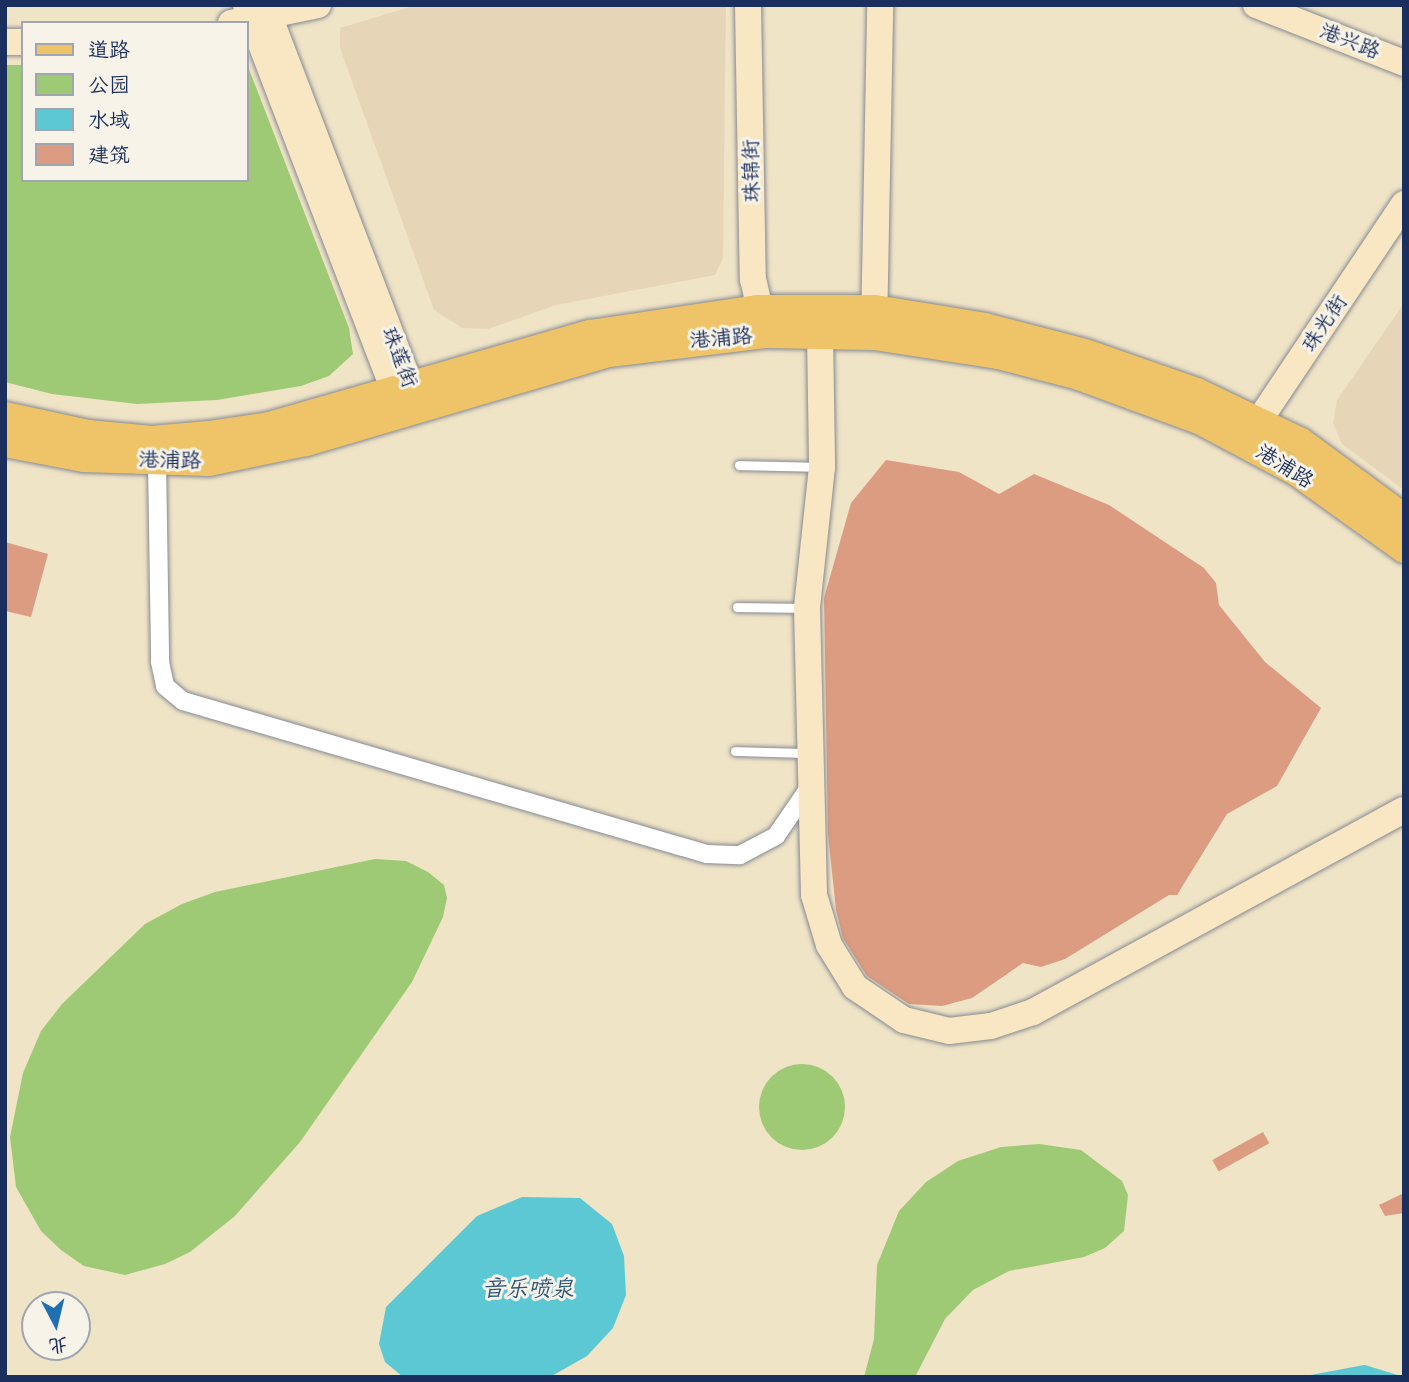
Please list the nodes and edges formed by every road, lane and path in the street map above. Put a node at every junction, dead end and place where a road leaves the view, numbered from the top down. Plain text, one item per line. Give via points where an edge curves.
1 (318, 5) edge
2 (748, 5) edge
3 (880, 5) edge
4 (1256, 5) edge
5 (252, 13) edge
6 (1404, 64) edge
7 (1404, 204) edge
8 (762, 322) junction
9 (874, 322) junction
10 (820, 334) junction
11 (405, 396) junction
12 (5, 416) edge
13 (1252, 431) junction
14 (5, 443) edge
15 (156, 461) junction
16 (739, 464) dead end
17 (822, 467) junction
18 (1404, 518) edge
19 (1404, 549) edge
20 (737, 607) dead end
21 (807, 608) junction
22 (735, 751) dead end
23 (810, 753) junction
24 (811, 785) junction
25 (1404, 810) edge

1 - 5 main road
2 - 8 main road, 珠锦街
3 - 9 main road
4 - 6 main road, 港兴路
5 - 11 main road, 珠莲街
7 - 13 main road, 珠光街
8 - 9 main road, 港浦路
8 - 10 main road, 港浦路
8 - 11 main road, 港浦路
9 - 10 main road, 港浦路
9 - 13 main road, 港浦路 via 1079,376
10 - 17 main road
11 - 12 main road, 港浦路 via 269,426 152,440 88,434
11 - 15 main road, 港浦路 via 254,455 208,462
13 - 18 main road, 港浦路 via 1301,442
13 - 19 main road, 港浦路 via 1297,472
14 - 15 main road, 港浦路 via 85,458
15 - 24 street via 160,662 165,686 183,701 707,854 740,855 776,836
16 - 17 lane
17 - 21 main road
20 - 21 lane
21 - 23 main road
22 - 23 lane
23 - 24 main road
24 - 25 main road via 814,895 828,945 855,987 904,1020 949,1031 991,1026 1033,1012

